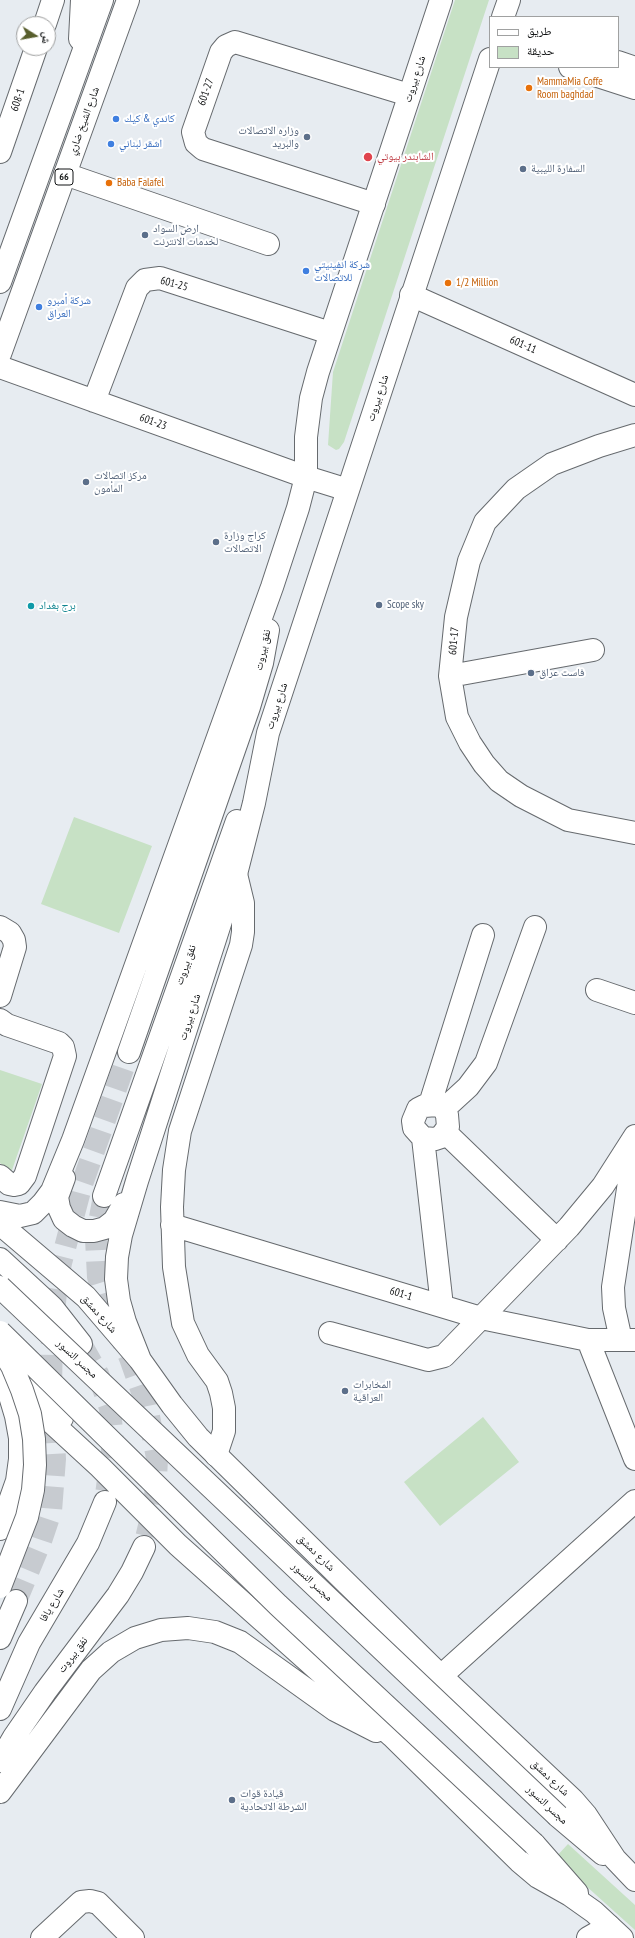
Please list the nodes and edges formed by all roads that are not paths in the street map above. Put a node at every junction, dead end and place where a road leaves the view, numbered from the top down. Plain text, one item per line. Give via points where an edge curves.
1 (53, 0) edge
2 (82, 0) edge
3 (102, 0) edge
4 (128, 0) edge
5 (441, 0) edge
6 (509, 0) edge
7 (48, 16) edge
8 (503, 16) edge
9 (33, 56) edge
10 (489, 61) edge
11 (619, 62) edge
12 (573, 68) edge
13 (635, 68) edge
14 (76, 72) junction
15 (635, 88) edge
16 (409, 96) junction
17 (0, 152) edge
18 (65, 174) junction
19 (374, 204) junction
20 (268, 244) dead end
21 (0, 282) edge
22 (411, 295) junction
23 (330, 332) junction
24 (0, 354) edge
25 (0, 367) edge
26 (635, 395) edge
27 (94, 401) junction
28 (635, 435) edge
29 (306, 477) junction
30 (348, 490) junction
31 (272, 587) junction
32 (593, 650) dead end
33 (450, 676) junction
34 (268, 733) junction
35 (635, 833) edge
36 (236, 874) junction
37 (0, 927) edge
38 (535, 927) dead end
39 (483, 935) dead end
40 (597, 990) dead end
41 (0, 996) edge
42 (635, 1003) edge
43 (0, 1020) edge
44 (129, 1052) tunnel mouth
45 (437, 1107) junction
46 (445, 1132) junction
47 (635, 1136) edge
48 (423, 1138) junction
49 (73, 1140) junction
50 (635, 1142) edge
51 (0, 1176) edge
52 (137, 1181) junction
53 (104, 1196) tunnel mouth
54 (0, 1212) edge
55 (0, 1224) edge
56 (172, 1225) junction
57 (557, 1240) junction
58 (0, 1259) edge
59 (0, 1287) edge
60 (442, 1306) junction
61 (481, 1318) junction
62 (0, 1332) edge
63 (330, 1333) dead end
64 (588, 1340) junction
65 (628, 1340) edge
66 (81, 1344) tunnel mouth
67 (0, 1346) edge
68 (140, 1360) junction
69 (0, 1376) edge
70 (216, 1455) junction
71 (635, 1459) edge
72 (100, 1467) junction
73 (635, 1501) edge
74 (105, 1502) tunnel mouth
75 (0, 1529) edge
76 (144, 1547) tunnel mouth
77 (8, 1594) edge
78 (0, 1638) edge
79 (441, 1676) junction
80 (0, 1709) edge
81 (392, 1736) junction
82 (0, 1761) edge
83 (0, 1792) edge
84 (631, 1877) edge
85 (608, 1926) edge
86 (42, 1938) edge
87 (133, 1938) edge
88 (588, 1938) edge

1 - 7 main road
2 - 14 main road
3 - 14 main road, 66
4 - 18 main road, شارع الشيخ ضاري / 66
5 - 16 main road, شارع بيروت
6 - 8 main road
9 - 17 main road, 608-1
10 - 22 main road, شارع بيروت
11 - 13 main road
12 - 15 main road
14 - 21 main road, 66
16 - 19 main road, شارع بيروت
16 - 19 main road, 601-27 via 235,42 221,52 193,132 196,143 203,149
18 - 20 main road
18 - 24 main road, شارع الشيخ ضاري / 66
19 - 23 main road, شارع بيروت
22 - 26 main road, 601-11
22 - 30 main road, شارع بيروت
23 - 27 main road, 601-25 via 160,278 145,280 137,288
23 - 29 main road, شارع بيروت via 310,404 306,437
25 - 27 main road, 601-23
27 - 29 main road, 601-23
28 - 33 main road, 601-17 via 552,464 516,489 485,522 469,561 456,617
29 - 30 main road, 601-23
29 - 31 main road, شارع بيروت
30 - 34 main road, شارع بيروت
31 - 44 main road, نفق بيروت via 270,619 262,663 249,707
31 - 49 main road, شارع بيروت
32 - 33 main road
33 - 35 main road, 601-17 via 457,717 473,748 499,781 521,796 568,820
34 - 36 main road, شارع بيروت
34 - 53 main road, نفق بيروت
36 - 52 main road, شارع بيروت
36 - 56 main road via 243,903 241,945 180,1131 174,1170
37 - 41 main road via 10,933 15,948
38 - 45 main road via 486,1063 468,1087
39 - 45 main road
40 - 42 main road
43 - 51 main road via 7,1025 59,1043 65,1056 25,1176 19,1184 14,1185
45 - 46 main road via 449,1121
45 - 48 main road via 418,1109 413,1121 414,1128
46 - 48 main road via 435,1139
46 - 57 main road
47 - 57 main road via 603,1186
48 - 60 main road
49 - 52 main road via 67,1170 57,1197 64,1218 73,1226 89,1231 105,1228 114,1221
49 - 54 main road, شارع بيروت via 52,1191 43,1203 33,1212 20,1216
50 - 65 main road via 613,1288 614,1308
52 - 68 main road, شارع بيروت via 121,1235 116,1279 125,1322
55 - 68 main road, شارع دمشق via 86,1297
56 - 60 main road, 601-1
56 - 70 main road via 174,1267 183,1323 198,1355 217,1381 222,1398 224,1431
57 - 61 main road
58 - 66 main road via 52,1307
59 - 84 main road, مجسر النسور, bridge via 558,1816
60 - 61 main road, 601-1
61 - 63 main road via 444,1356 428,1360
61 - 64 main road, 601-1
62 - 85 main road, bridge via 278,1605 534,1844
64 - 65 main road, 601-1
64 - 71 main road
67 - 72 main road via 39,1388
67 - 77 main road, bridge via 12,1366 30,1414 35,1465 33,1490
68 - 70 main road, شارع دمشق via 172,1405
69 - 72 main road
69 - 75 main road via 10,1396 20,1438 20,1459 15,1488
70 - 79 main road, شارع دمشق
72 - 81 main road via 178,1545
73 - 79 main road
74 - 80 main road, شارع يافا via 88,1543 29,1643
76 - 82 main road, نفق بيروت via 118,1595 45,1692
77 - 78 main road
79 - 84 main road, شارع دمشق via 573,1800
81 - 83 main road via 362,1726 335,1710 240,1642 214,1632 188,1628 161,1630 135,1638 111,1652 91,1670
81 - 85 main road via 519,1861 538,1877 570,1895
85 - 88 main road
86 - 87 main road via 81,1902 90,1901 98,1903

